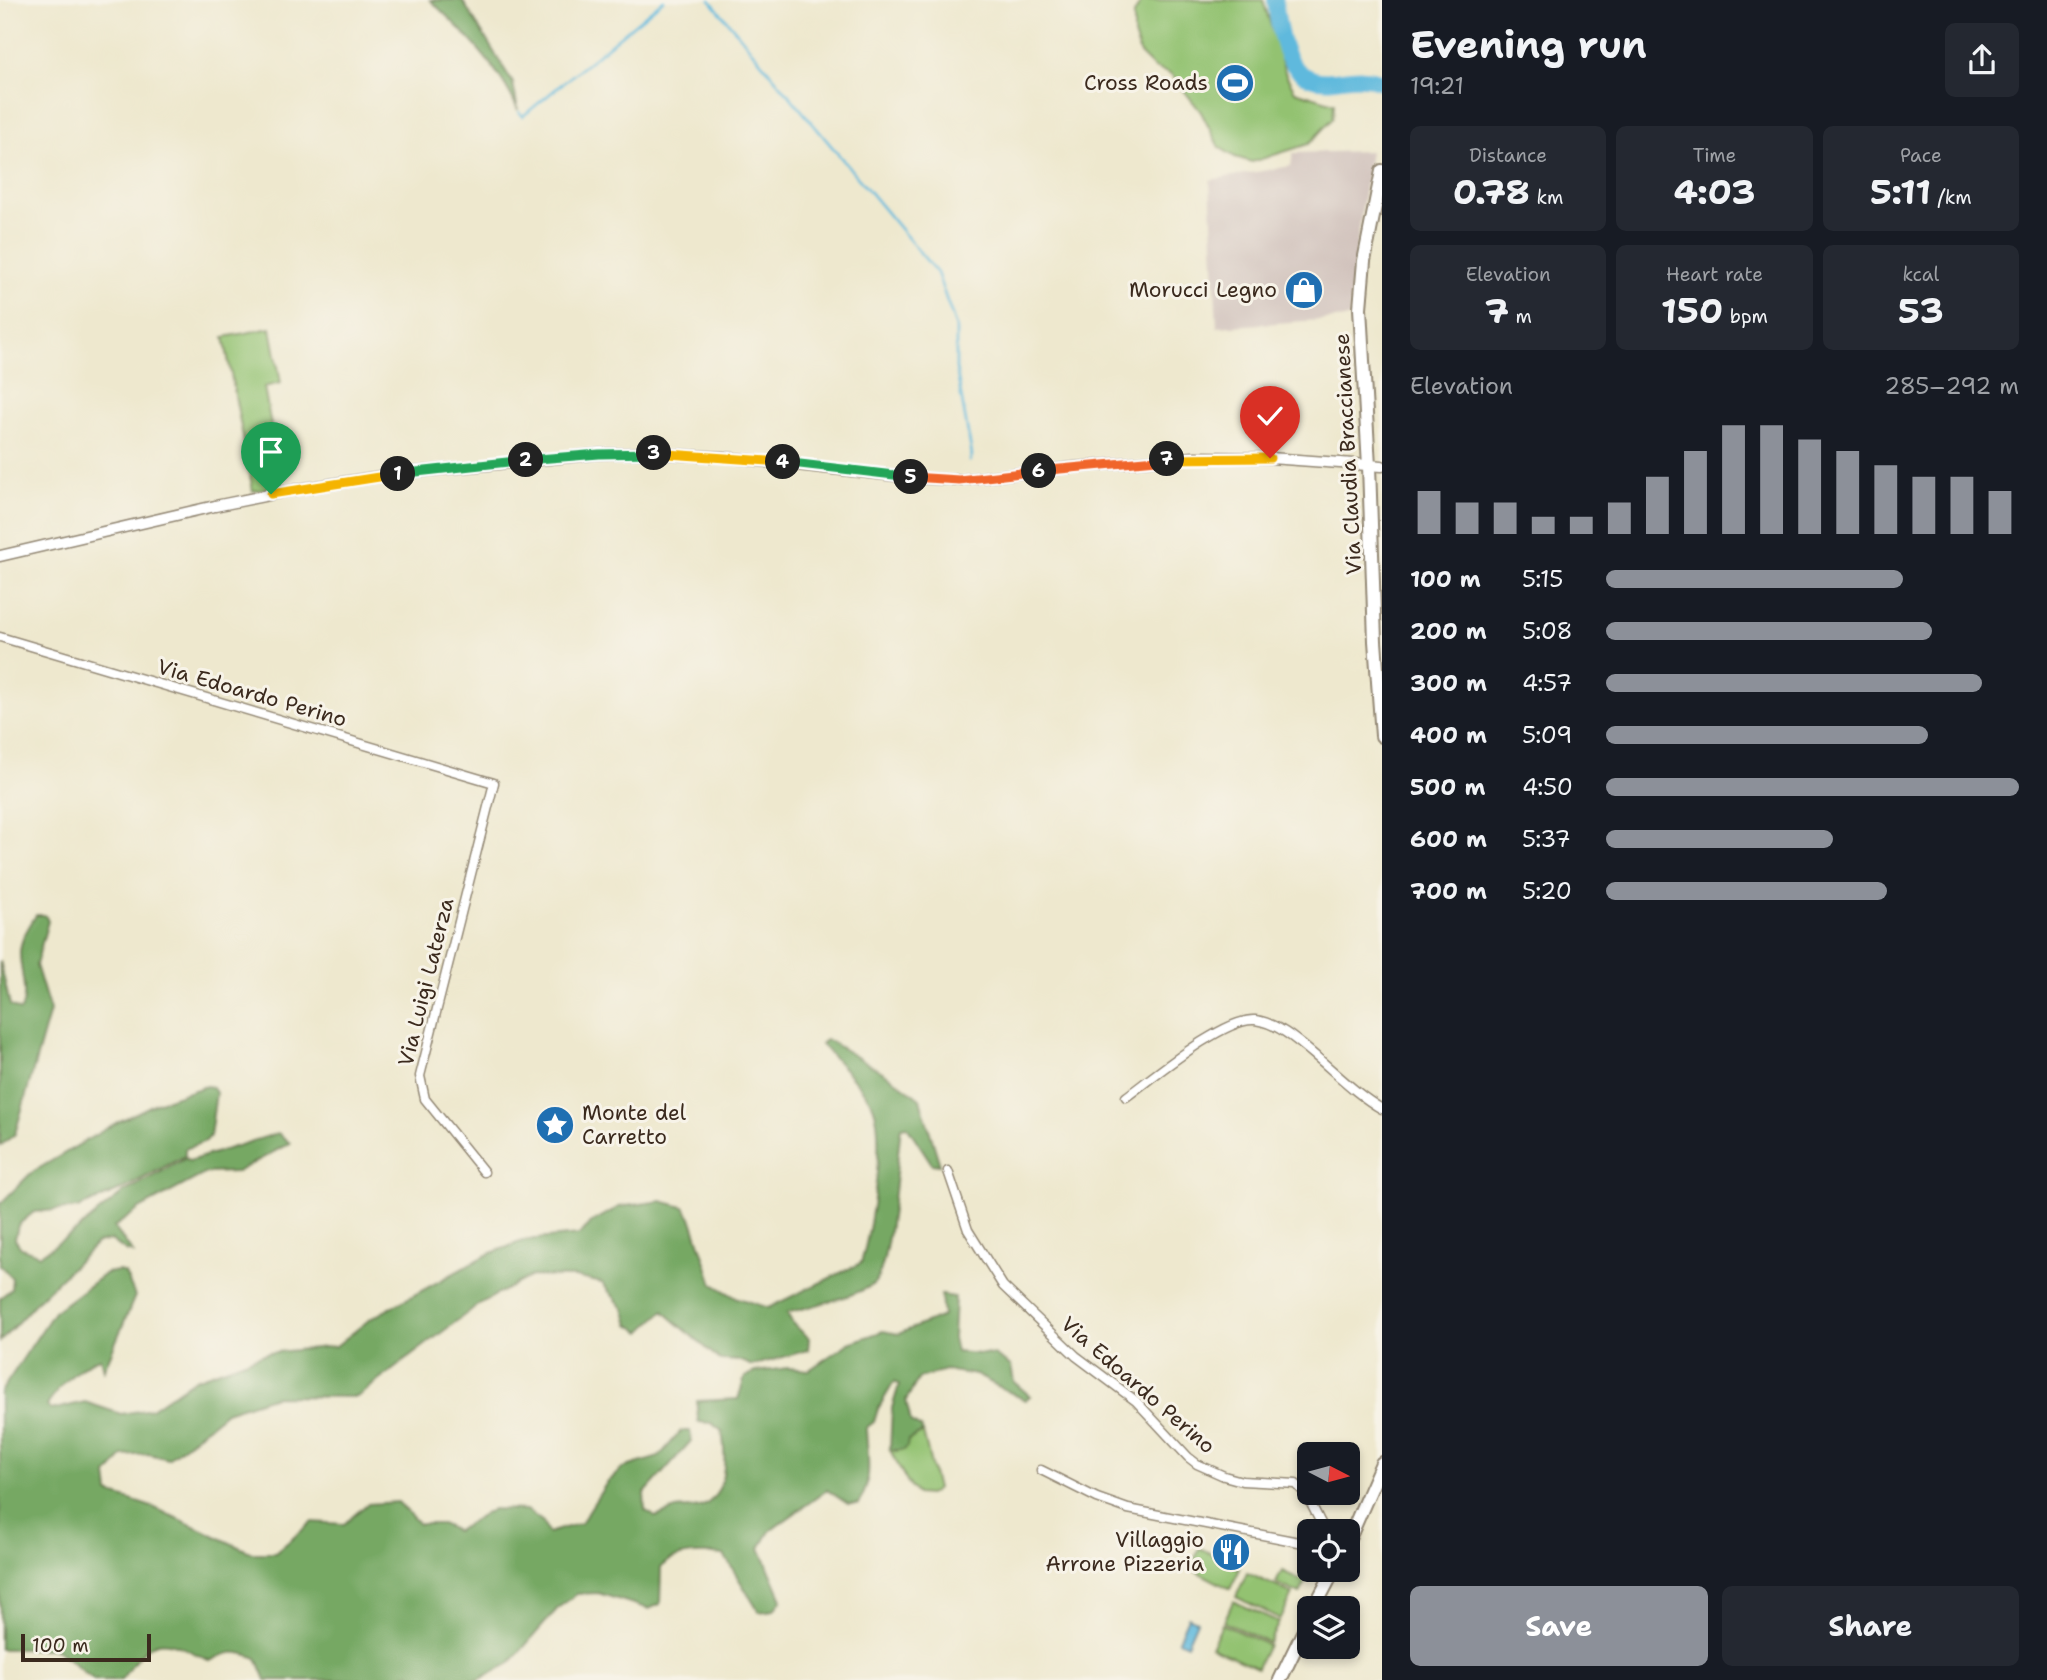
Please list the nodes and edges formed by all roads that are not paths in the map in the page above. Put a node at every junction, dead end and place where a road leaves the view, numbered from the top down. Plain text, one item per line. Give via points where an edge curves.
1 (1382, 171) edge
2 (1376, 466) edge
3 (0, 556) edge
4 (0, 637) edge
5 (1382, 736) edge
6 (494, 783) joint
7 (1126, 1097) dead end
8 (1382, 1109) edge
9 (948, 1171) dead end
10 (484, 1172) dead end
11 (1382, 1462) edge
12 (1041, 1470) dead end
13 (1319, 1519) edge
14 (1357, 1519) edge
15 (1297, 1542) edge
16 (1297, 1645) edge
17 (1280, 1680) edge

1 - 2 main road, Via Claudia Braccianese via 1360,302
2 - 3 street via 1194,457 959,480 736,458 599,454 395,474 294,490
2 - 5 main road, Via Claudia Braccianese via 1375,641
4 - 6 street, Via Edoardo Perino
6 - 10 street, Via Luigi Laterza via 420,1076 425,1099
7 - 8 street via 1216,1032 1254,1020 1287,1034
9 - 13 street, Via Edoardo Perino via 980,1251 1003,1286 1034,1317 1136,1401 1188,1457 1241,1481 1296,1484
11 - 14 main road
12 - 15 street via 1128,1509
16 - 17 main road

